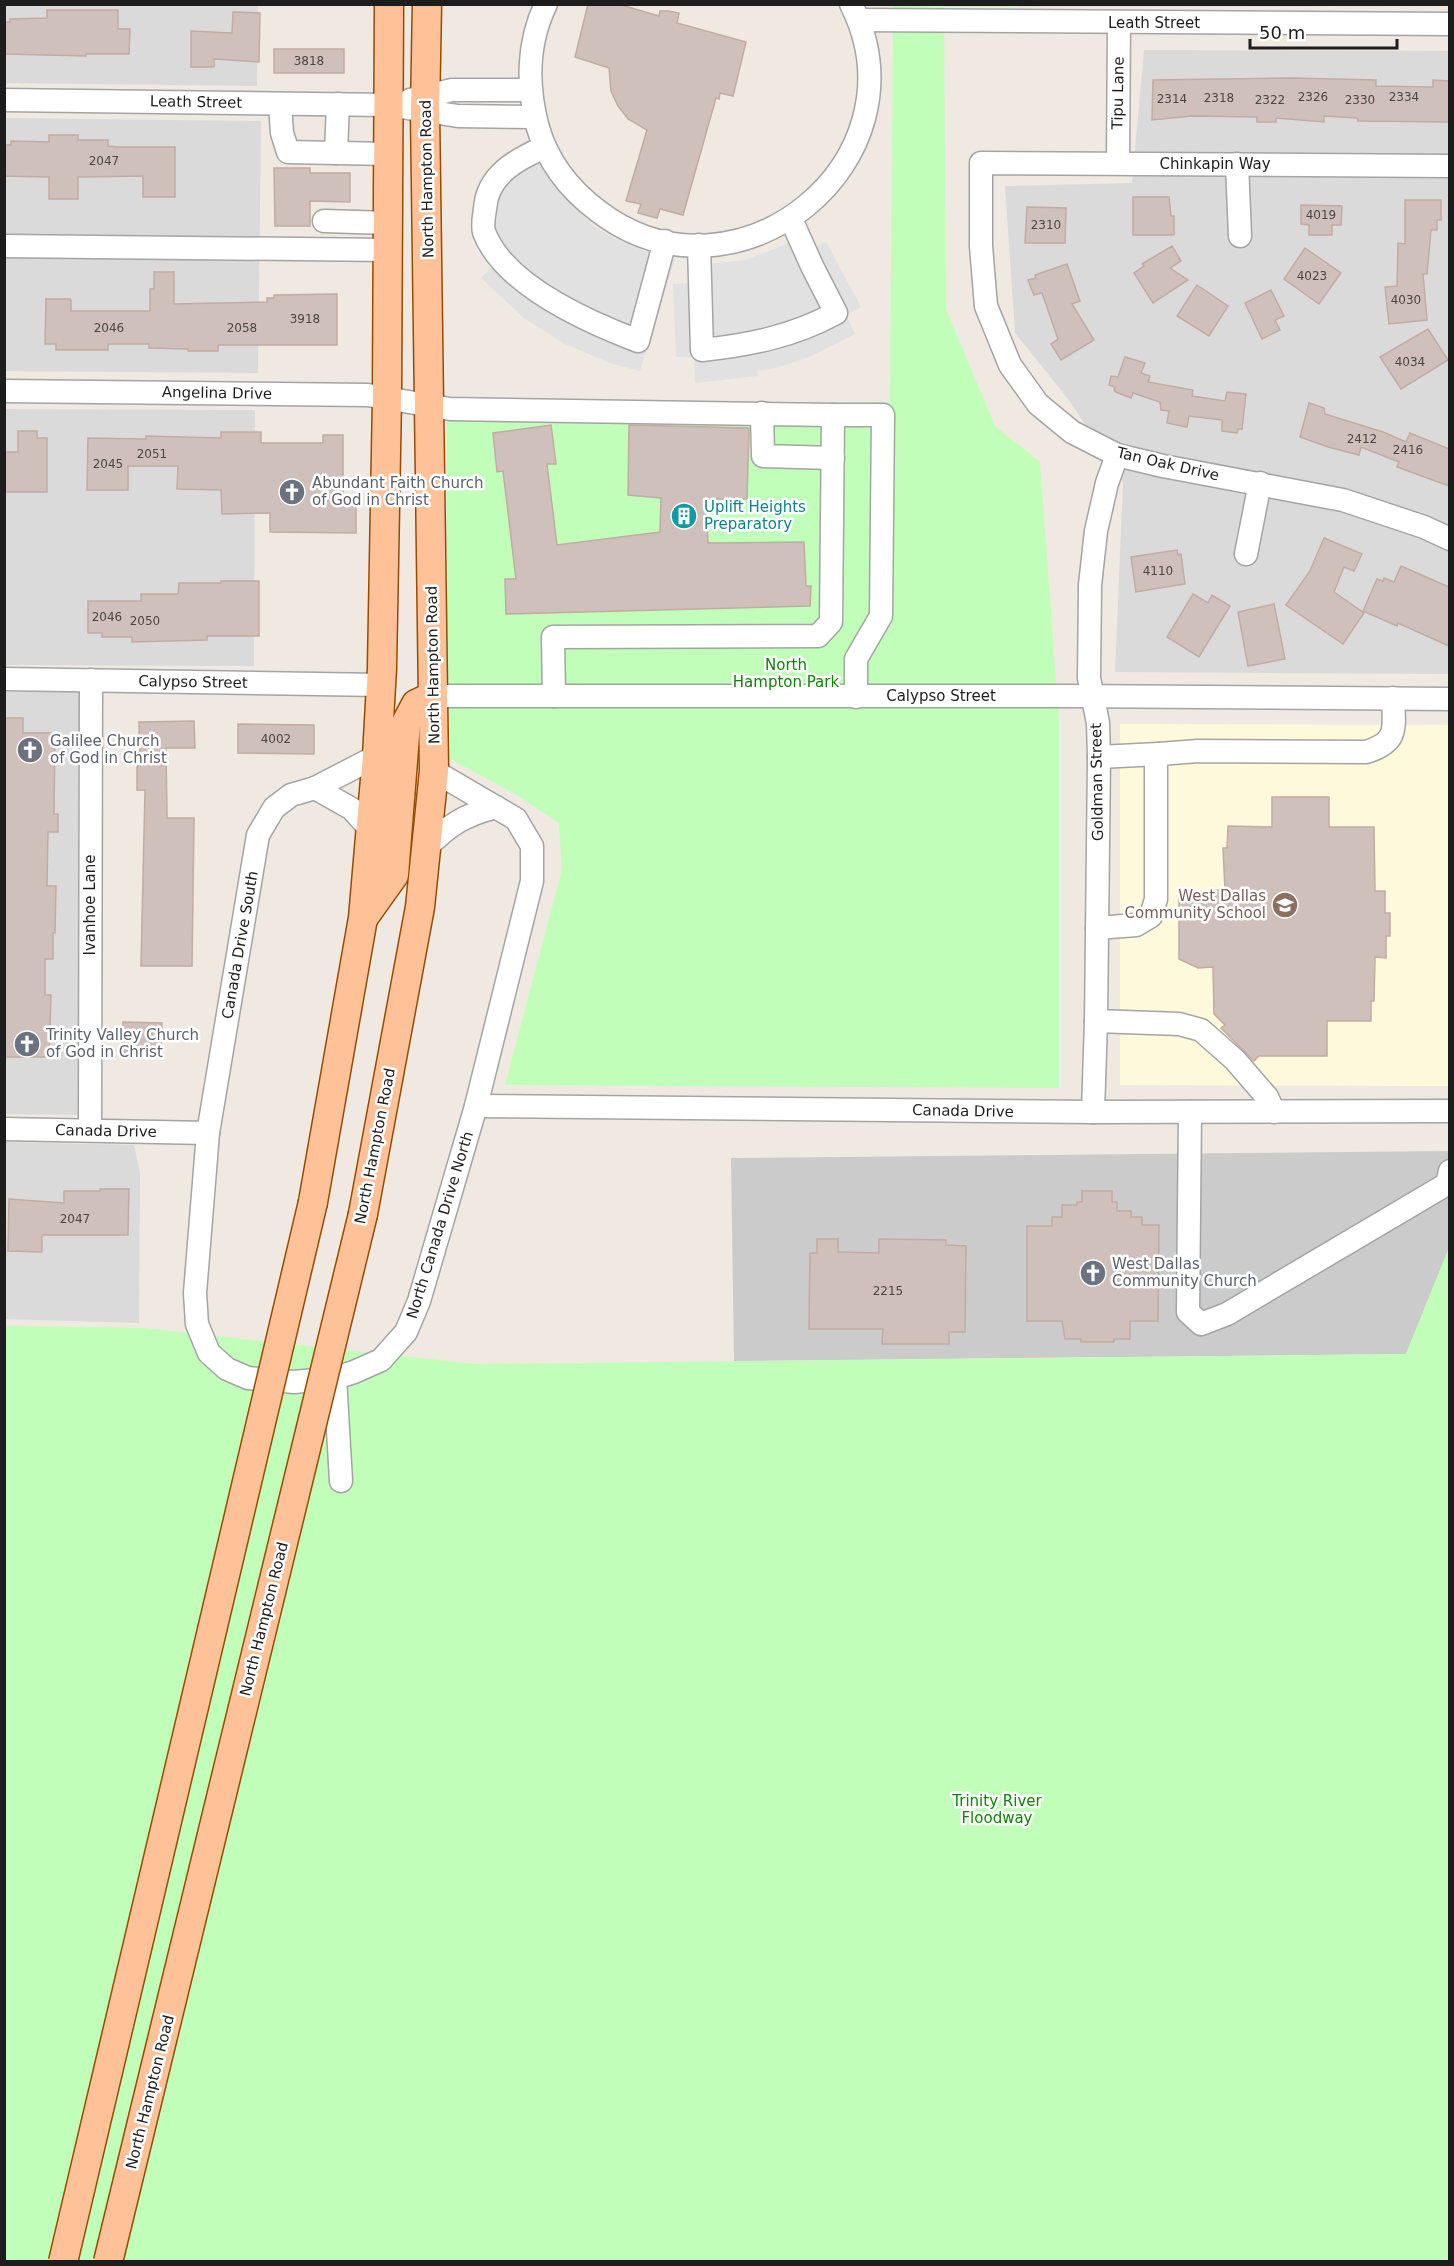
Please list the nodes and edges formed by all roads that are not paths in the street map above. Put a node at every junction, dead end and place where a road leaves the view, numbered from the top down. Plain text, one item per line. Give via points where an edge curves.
1 (389, 4) edge
2 (427, 4) edge
3 (546, 4) edge
4 (855, 12) edge
5 (1119, 23) junction
6 (1449, 24) edge
7 (530, 90) junction
8 (4, 100) edge
9 (425, 103) junction
10 (280, 104) junction
11 (338, 104) junction
12 (388, 105) junction
13 (535, 117) junction
14 (545, 147) junction
15 (336, 153) junction
16 (388, 154) junction
17 (981, 163) joint
18 (1118, 163) junction
19 (1237, 164) junction
20 (1449, 166) edge
21 (791, 219) junction
22 (324, 221) dead end
23 (1240, 236) dead end
24 (387, 237) junction
25 (665, 242) junction
26 (699, 245) junction
27 (4, 246) edge
28 (4, 391) edge
29 (387, 398) junction
30 (429, 405) junction
31 (762, 413) junction
32 (833, 415) junction
33 (1117, 455) junction
34 (833, 458) junction
35 (1260, 483) junction
36 (1449, 539) edge
37 (1246, 554) dead end
38 (4, 680) edge
39 (91, 680) junction
40 (381, 685) junction
41 (433, 696) junction
42 (554, 696) junction
43 (856, 697) junction
44 (1093, 697) junction
45 (1393, 698) junction
46 (1449, 699) edge
47 (1159, 754) junction
48 (377, 756) junction
49 (1099, 757) junction
50 (434, 771) junction
51 (315, 788) junction
52 (496, 807) junction
53 (372, 831) junction
54 (426, 848) junction
55 (363, 918) junction
56 (1097, 928) junction
57 (1096, 1021) junction
58 (477, 1106) junction
59 (1449, 1111) edge
60 (1093, 1112) junction
61 (1190, 1112) junction
62 (1274, 1112) junction
63 (4, 1129) edge
64 (90, 1130) junction
65 (208, 1133) junction
66 (1449, 1171) edge
67 (335, 1378) junction
68 (341, 1481) dead end
69 (63, 2262) edge
70 (108, 2262) edge

1 - 12 main road
2 - 9 main road, North Hampton Road
3 - 7 street, Leath Street via 530,58
4 - 5 street, Leath Street
4 - 21 street, Leath Street via 868,57 868,94 860,131 844,165 820,195
5 - 6 street, Leath Street
5 - 18 street, Tipu Lane
7 - 9 street, Leath Street via 452,90
7 - 13 street, Leath Street
8 - 10 street, Leath Street
9 - 12 street, Leath Street
9 - 13 street, Leath Street via 458,116
9 - 30 main road, North Hampton Road
10 - 11 street, Leath Street
10 - 15 street via 288,152
11 - 12 street, Leath Street
11 - 15 street
12 - 16 main road
13 - 14 street, Leath Street
14 - 25 street, Leath Street via 557,170 581,199 611,222
14 - 25 street via 498,175 486,198 483,229 497,256 523,279 563,309 639,341
15 - 16 street
16 - 24 main road
17 - 18 street, Chinkapin Way
17 - 33 street, Tan Oak Drive via 986,306 1010,365 1038,404 1072,432
18 - 19 street, Chinkapin Way
19 - 20 street, Chinkapin Way
19 - 23 street
21 - 26 street, Leath Street via 757,236
21 - 26 street via 836,313 787,335 702,350
22 - 24 street
24 - 27 street
24 - 29 main road
25 - 26 street, Leath Street
28 - 29 street, Angelina Drive
29 - 30 street, Angelina Drive
29 - 40 main road
30 - 31 street, Angelina Drive via 461,409
30 - 41 main road, North Hampton Road
31 - 32 street, Angelina Drive
31 - 34 street via 763,456
32 - 34 street
32 - 43 street, Angelina Drive via 884,415 881,616 856,658
33 - 35 street, Tan Oak Drive
33 - 44 street, Goldman Street via 1096,531 1090,585 1089,666
34 - 42 street via 831,622 818,636 553,638
35 - 36 street, Tan Oak Drive via 1343,500
35 - 37 street
38 - 39 street, Calypso Street
39 - 40 street, Calypso Street
39 - 64 street, Ivanhoe Lane
40 - 48 main road
41 - 42 street, Calypso Street
41 - 50 main road, North Hampton Road
41 - 55 main road via 416,704 406,723 394,875
42 - 43 street, Calypso Street
43 - 44 street, Calypso Street
44 - 45 street, Calypso Street
44 - 49 street, Goldman Street
45 - 46 street, Calypso Street
45 - 47 street via 1392,736 1383,747 1366,752
47 - 49 street
47 - 56 street via 1156,899 1152,916 1136,924
48 - 51 street, Canada Drive South
48 - 53 main road
49 - 56 street, Goldman Street
50 - 52 street
50 - 54 main road, North Hampton Road
51 - 53 street via 352,809
51 - 65 street, Canada Drive South via 291,795 274,808 258,836
52 - 54 street via 462,818
52 - 58 street via 516,819 532,846 532,881
53 - 55 main road
54 - 70 main road, North Hampton Road, bridge via 420,907 363,1214
55 - 69 main road, bridge via 313,1202
56 - 57 street, Goldman Street
57 - 60 street, Goldman Street
57 - 62 street via 1179,1024 1201,1030 1235,1060
58 - 60 street, Canada Drive
58 - 67 street, North Canada Drive North via 419,1301 406,1332 381,1360
59 - 62 street, Canada Drive
60 - 61 street, Canada Drive
61 - 62 street, Canada Drive
61 - 66 street via 1188,1312 1201,1324 1227,1314 1447,1184
63 - 64 street, Canada Drive
64 - 65 street, Canada Drive
65 - 67 street, North Canada Drive North via 195,1293 197,1324 209,1353 227,1369 248,1378 294,1382
67 - 68 street

